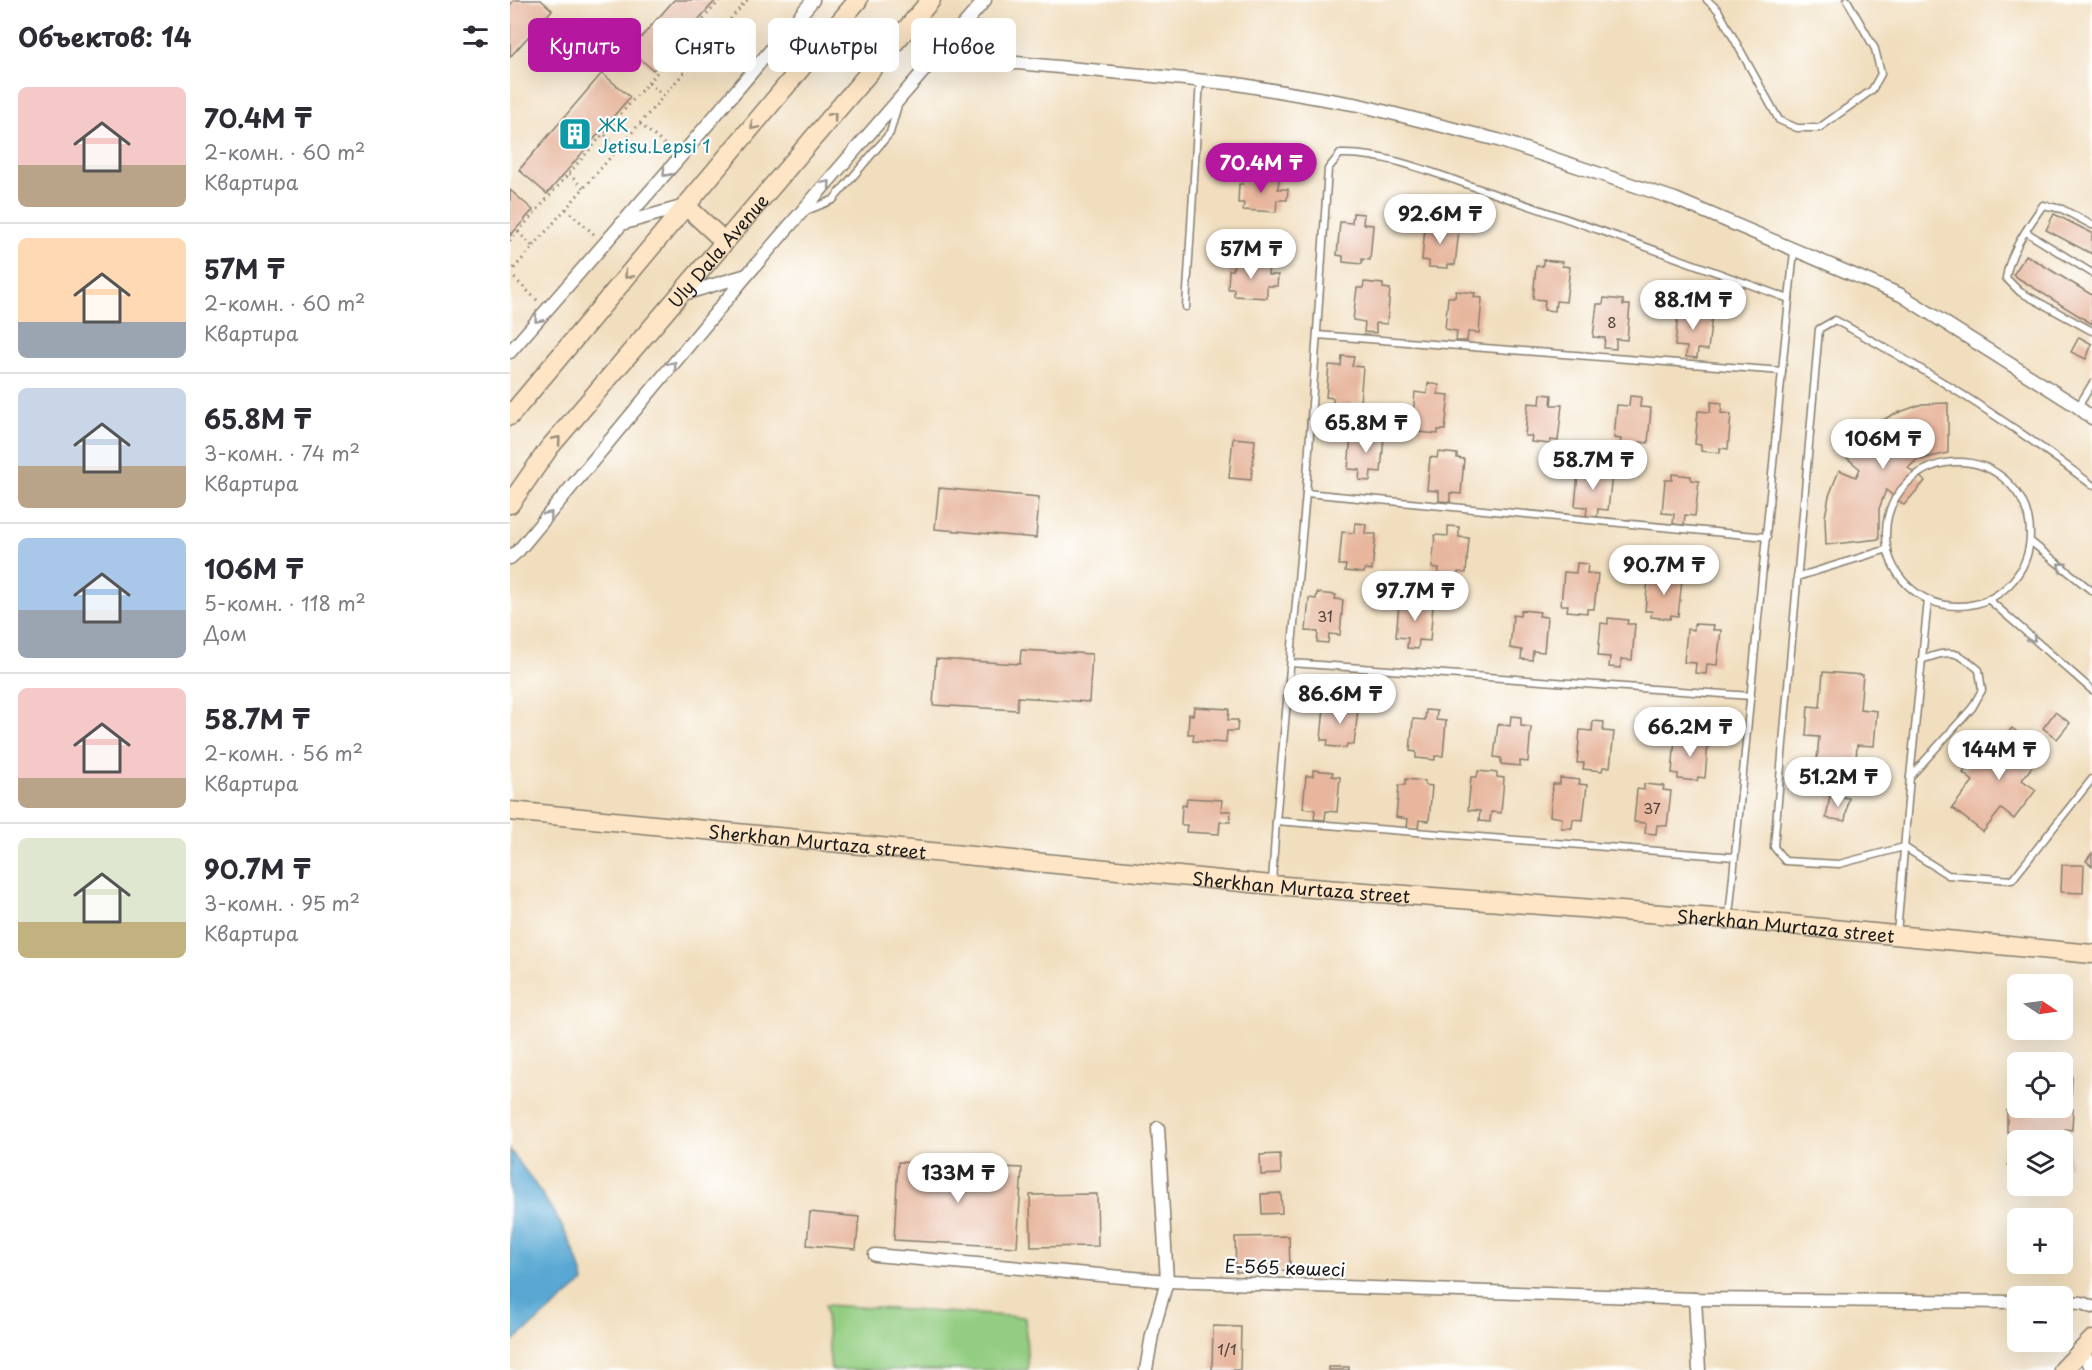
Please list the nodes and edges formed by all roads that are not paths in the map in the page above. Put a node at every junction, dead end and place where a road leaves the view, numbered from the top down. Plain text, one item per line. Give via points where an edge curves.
1 (813, 0) edge
2 (858, 0) edge
3 (931, 0) edge
4 (985, 0) edge
5 (1707, 0) edge
6 (1847, 0) edge
7 (970, 18) edge
8 (1016, 63) edge
9 (924, 72) edge
10 (1200, 80) junction
11 (686, 206) junction
12 (621, 224) junction
13 (2092, 225) edge
14 (2026, 232) junction
15 (725, 243) junction
16 (1794, 250) junction
17 (2092, 273) edge
18 (747, 275) junction
19 (679, 295) junction
20 (1788, 299) junction
21 (1186, 307) dead end
22 (2092, 331) edge
23 (1317, 335) junction
24 (510, 352) edge
25 (1782, 371) junction
26 (2092, 384) edge
27 (2078, 407) junction
28 (510, 416) edge
29 (2092, 418) edge
30 (2092, 485) edge
31 (1306, 493) junction
32 (510, 504) edge
33 (1767, 537) junction
34 (2030, 541) junction
35 (1888, 549) junction
36 (510, 558) edge
37 (1797, 577) junction
38 (2092, 591) edge
39 (1988, 599) junction
40 (1928, 600) junction
41 (1921, 660) junction
42 (1291, 663) junction
43 (2092, 690) edge
44 (1752, 696) junction
45 (1910, 777) junction
46 (2091, 783) edge
47 (510, 810) edge
48 (1276, 820) junction
49 (1904, 848) junction
50 (1734, 857) junction
51 (1272, 885) junction
52 (1728, 919) junction
53 (1897, 936) junction
54 (2092, 954) edge
55 (1158, 1128) dead end
56 (875, 1254) dead end
57 (1167, 1281) junction
58 (1695, 1299) junction
59 (2007, 1302) edge
60 (2073, 1303) edge
61 (2092, 1307) edge
62 (2088, 1345) edge
63 (1146, 1370) edge
64 (1700, 1370) edge
65 (2063, 1370) edge
66 (2092, 1370) edge

1 -> 12 street
2 -> 11 main road
15 -> 3 main road, Uly Dala Avenue
4 - 7 street
5 - 6 lane via 1718,10 1779,120 1797,128 1819,128 1872,90 1881,74 1875,49
8 - 10 street
18 -> 9 street
10 - 16 street via 1359,105 1498,140 1675,199
10 - 21 lane
11 - 12 street
11 - 15 main road
11 -> 28 main road
12 -> 24 street
13 - 14 lane via 2062,209 2043,205
14 - 17 lane
14 - 22 lane via 2006,278 2020,291
15 - 19 main road, Uly Dala Avenue
16 - 20 lane
16 - 27 street via 1901,295
18 - 19 street
36 -> 18 street
32 -> 19 main road, Uly Dala Avenue via 549,448
20 - 23 lane via 1607,231 1416,167 1360,153 1340,154 1328,169
20 - 25 lane
23 - 25 lane
23 - 31 lane
25 - 33 lane
26 - 27 lane
27 - 29 street
30 - 37 lane via 1959,391 1835,320 1819,329
31 - 33 lane
31 - 42 lane
33 - 44 lane
34 - 35 lane via 2028,517 2019,494 2008,482 1980,465 1956,461 1932,466 1903,485 1892,501 1887,520
38 -> 34 lane
34 - 39 lane via 2023,565 2009,585
35 - 37 lane
35 - 40 lane via 1895,568 1910,588
37 - 49 lane via 1774,847 1785,861 1839,864
39 - 40 lane via 1950,606
39 -> 43 lane
40 - 41 lane
41 - 45 lane
41 - 45 lane via 1946,652 1964,656 1980,670 1982,690 1972,708
42 - 44 lane
42 - 48 lane
44 - 50 lane
45 - 49 lane
46 - 49 lane via 2012,880 1948,875
47 - 51 main road, Sherkhan Murtaza street
48 - 50 lane
48 - 51 lane
49 - 53 lane
50 - 52 lane
51 - 52 main road, Sherkhan Murtaza street
52 - 53 main road, Sherkhan Murtaza street
53 - 54 main road, Sherkhan Murtaza street
55 - 57 street
56 - 57 street, Е-565 көшесі
57 - 58 street, Е-565 көшесі
57 - 63 street
58 - 59 street, Е-565 көшесі
58 - 64 street
60 - 61 street
62 - 65 main road
62 - 66 street

